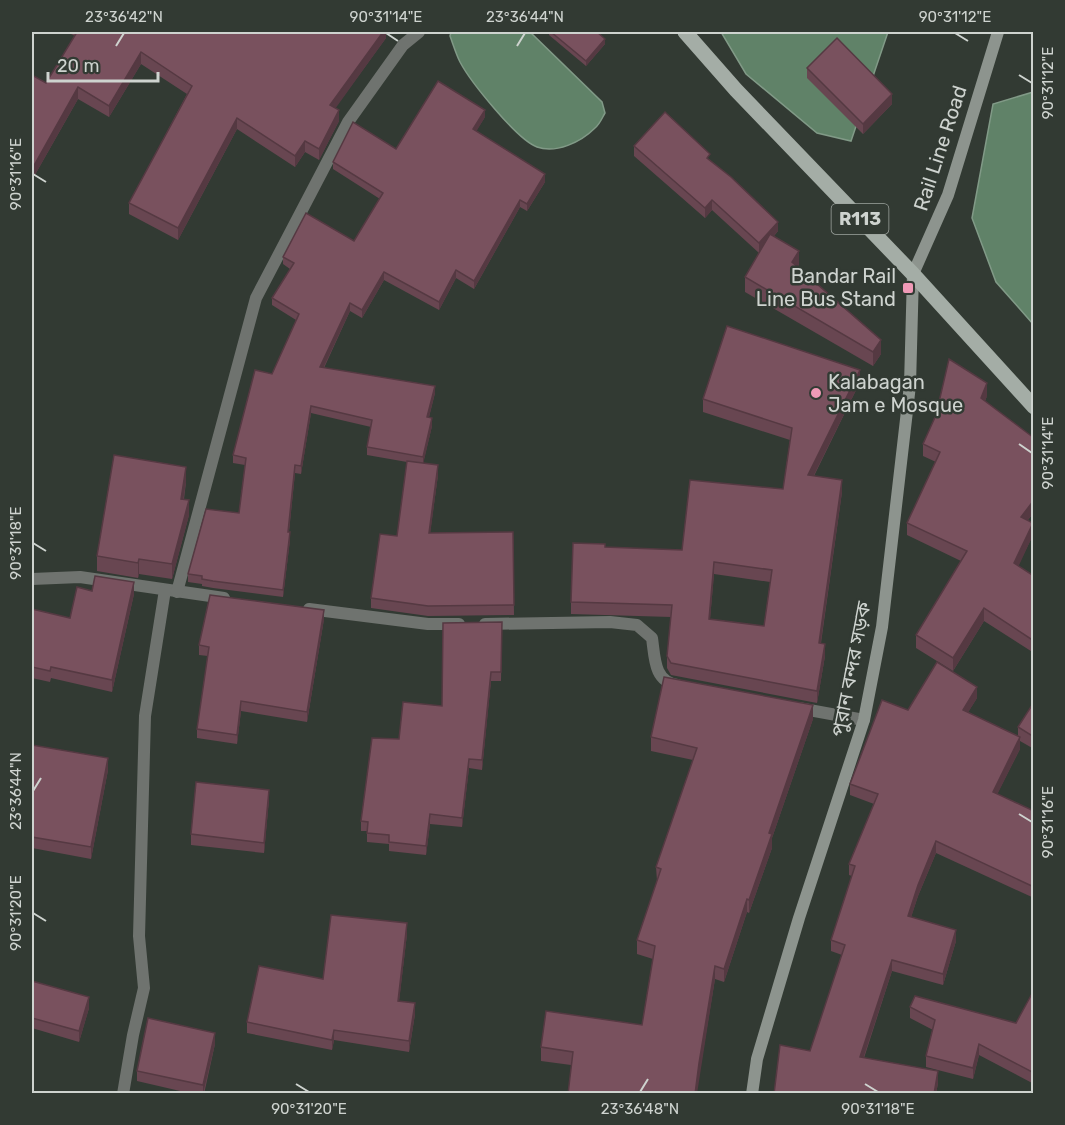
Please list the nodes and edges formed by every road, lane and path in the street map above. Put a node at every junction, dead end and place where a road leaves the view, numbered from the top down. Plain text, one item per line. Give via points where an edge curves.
1 (419, 32) edge
2 (685, 32) edge
3 (998, 32) edge
4 (914, 274) junction
5 (1034, 407) edge
6 (32, 579) edge
7 (171, 591) junction
8 (234, 599) edge
9 (291, 607) edge
10 (690, 688) edge
11 (783, 705) edge
12 (864, 720) junction
13 (123, 1094) edge
14 (752, 1094) edge

1 - 7 street via 404,45 348,122 256,298
2 - 4 main road, R113
3 - 4 street, Rail Line Road via 948,195
4 - 5 main road, R113
4 - 12 street, পুরান বন্দর সড়ক via 910,385 882,627
6 - 7 street via 80,577
7 - 8 street
7 - 13 street via 146,716 138,936 144,987
9 - 10 street via 428,624 637,625 652,638 657,666 666,683
11 - 12 street
12 - 14 street, পুরান বন্দর সড়ক via 760,1048

